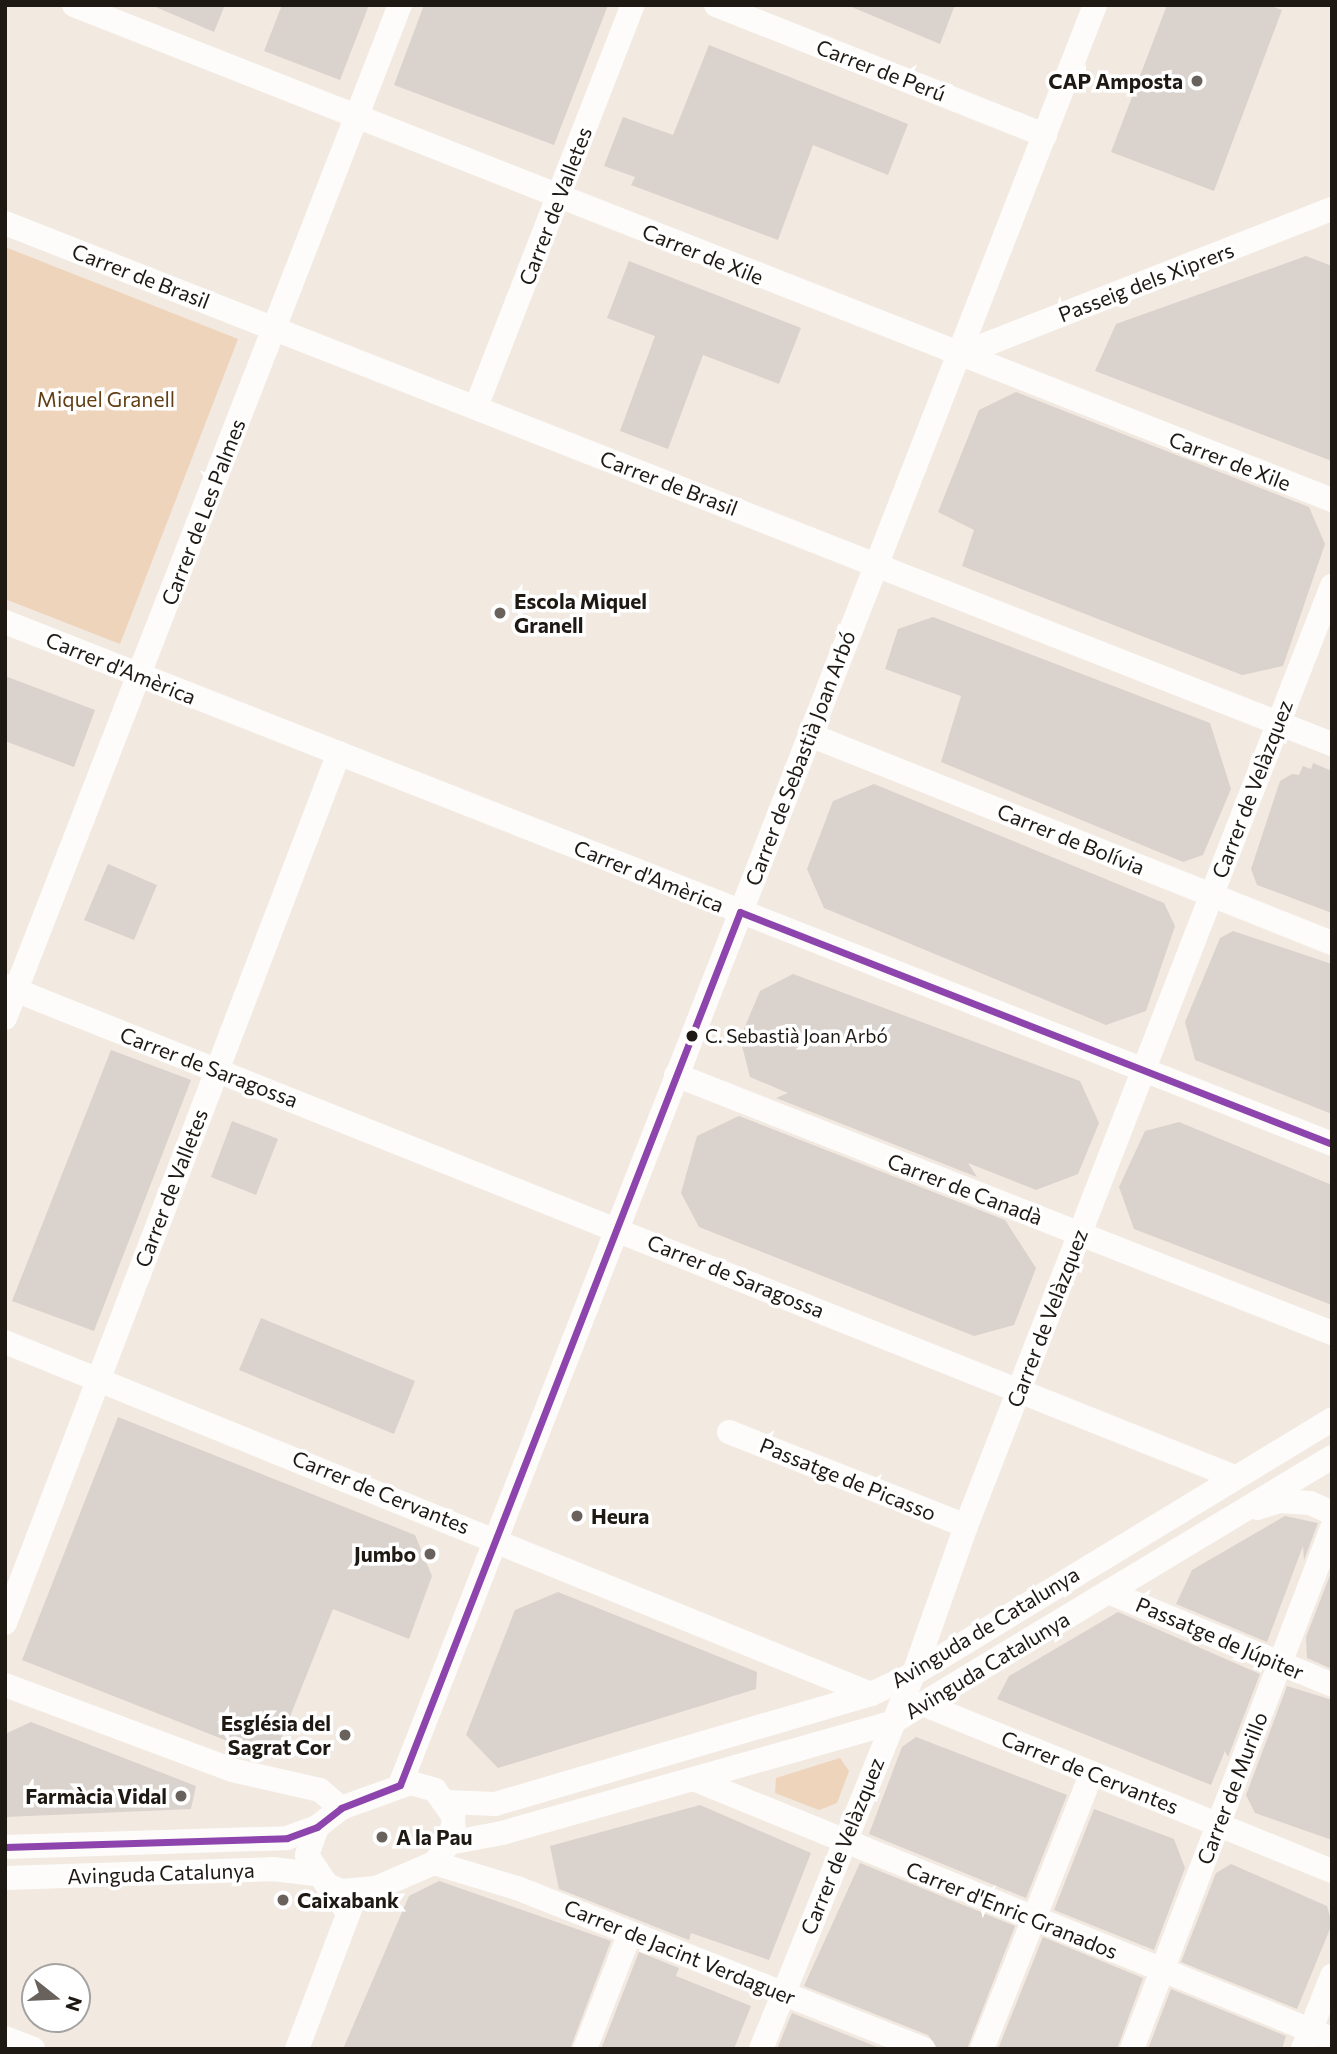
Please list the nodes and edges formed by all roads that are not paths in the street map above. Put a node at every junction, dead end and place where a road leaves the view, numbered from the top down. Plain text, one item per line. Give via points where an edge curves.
1 (74, 5) edge
2 (400, 5) edge
3 (633, 5) edge
4 (716, 5) edge
5 (1096, 5) edge
6 (357, 117) junction
7 (1045, 135) junction
8 (559, 197) junction
9 (1332, 209) edge
10 (5, 223) edge
11 (274, 328) junction
12 (959, 355) junction
13 (476, 407) junction
14 (1332, 500) edge
15 (877, 564) junction
16 (1332, 586) edge
17 (5, 622) edge
18 (140, 675) junction
19 (1278, 723) junction
20 (810, 735) junction
21 (1332, 744) edge
22 (339, 753) junction
23 (1211, 895) junction
24 (740, 912) junction
25 (1332, 943) edge
26 (11, 989) edge
27 (5, 1018) edge
28 (216, 1069) junction
29 (1142, 1069) junction
30 (676, 1075) junction
31 (1332, 1144) edge
32 (616, 1227) junction
33 (1079, 1234) junction
34 (1332, 1333) edge
35 (5, 1342) edge
36 (97, 1378) junction
37 (1019, 1391) junction
38 (1332, 1419) edge
39 (729, 1432) dead end
40 (1332, 1457) edge
41 (1232, 1476) junction
42 (1332, 1513) edge
43 (1233, 1515) junction
44 (966, 1526) junction
45 (1332, 1528) edge
46 (494, 1537) junction
47 (1108, 1592) junction
48 (5, 1623) edge
49 (1280, 1663) junction
50 (914, 1674) junction
51 (5, 1685) edge
52 (1332, 1685) edge
53 (871, 1693) junction
54 (925, 1705) junction
55 (891, 1723) junction
56 (1092, 1773) junction
57 (693, 1779) junction
58 (400, 1785) junction
59 (446, 1801) junction
60 (341, 1808) junction
61 (1218, 1824) junction
62 (317, 1826) junction
63 (843, 1843) junction
64 (5, 1847) edge
65 (441, 1853) junction
66 (1332, 1871) edge
67 (316, 1874) junction
68 (5, 1878) edge
69 (357, 1891) junction
70 (1034, 1919) junction
71 (630, 1933) junction
72 (1162, 1971) junction
73 (1332, 1976) edge
74 (783, 1993) junction
75 (1315, 2039) edge
76 (297, 2049) edge
77 (585, 2049) edge
78 (761, 2049) edge
79 (923, 2049) edge
80 (982, 2049) edge
81 (1132, 2049) edge

1 - 6 street, Carrer de Xile
2 - 6 street, Carrer de Les Palmes
3 - 8 street, Carrer de Valletes
4 - 7 street, Carrer de Perú
5 - 7 street, Carrer de Sebastià Joan Arbó
6 - 8 street, Carrer de Xile
6 - 11 street, Carrer de Les Palmes
7 - 12 street, Carrer de Sebastià Joan Arbó
8 - 12 street, Carrer de Xile
8 - 13 street, Carrer de Valletes
9 - 12 street, Passeig dels Xiprers
10 - 11 street, Carrer de Brasil
11 - 13 street, Carrer de Brasil
11 - 18 street, Carrer de Les Palmes
12 - 14 street, Carrer de Xile
12 - 15 street, Carrer de Sebastià Joan Arbó
13 - 15 street, Carrer de Brasil
15 - 19 street, Carrer de Brasil
15 - 20 street, Carrer de Sebastià Joan Arbó
16 - 19 street, Carrer de Velàzquez
17 - 18 street, Carrer d'Amèrica
18 - 22 street, Carrer d'Amèrica
18 - 26 street, Carrer de Les Palmes
19 - 21 street, Carrer de Brasil
19 - 23 street, Carrer de Velàzquez
20 - 23 street, Carrer de Bolívia
20 - 24 street, Carrer de Sebastià Joan Arbó
22 - 24 street, Carrer d'Amèrica
22 - 28 street, Carrer de Valletes
23 - 25 street, Carrer de Bolívia
23 - 29 street, Carrer de Velàzquez
24 - 29 street, Carrer d'Amèrica
24 - 30 street, Carrer de Sebastià Joan Arbó
26 - 27 street, Carrer de Les Palmes
26 - 28 street, Carrer de Saragossa
28 - 32 street, Carrer de Saragossa
28 - 36 street, Carrer de Valletes
29 - 31 street, Carrer d'Amèrica
29 - 33 street, Carrer de Velàzquez
30 - 32 street, Carrer de Sebastià Joan Arbó
30 - 33 street, Carrer de Canadà
32 - 37 street, Carrer de Saragossa
32 - 46 street, Carrer de Sebastià Joan Arbó
33 - 34 street, Carrer de Canadà
33 - 37 street, Carrer de Velàzquez
35 - 36 street, Carrer de Cervantes
36 - 46 street, Carrer de Cervantes
36 - 48 street, Carrer de Valletes
37 - 41 street, Carrer de Saragossa
37 - 44 street, Carrer de Velàzquez
38 - 41 street, Avinguda de Catalunya
39 - 44 street, Passatge de Picasso
40 - 43 street, Avinguda Catalunya
41 - 50 street, Avinguda de Catalunya
42 - 43 street via 1310,1503 1280,1501
43 - 47 street, Avinguda Catalunya
44 - 50 street, Carrer de Velàzquez
45 - 49 street, Carrer de Murillo
46 - 53 street, Carrer de Cervantes
46 - 58 street, Carrer de Sebastià Joan Arbó
47 - 49 street, Passatge de Júpiter
47 - 54 street, Avinguda Catalunya
49 - 52 street, Passatge de Júpiter
49 - 61 street, Carrer de Murillo
50 - 53 street, Avinguda de Catalunya
50 - 55 street, Carrer de Velàzquez
51 - 60 street via 232,1770 320,1790
53 - 59 street, Avinguda de Catalunya via 495,1804
54 - 55 street, Avinguda Catalunya
54 - 56 street, Carrer de Cervantes
55 - 57 street, Avinguda Catalunya
55 - 63 street, Carrer de Velàzquez
56 - 61 street, Carrer de Cervantes
56 - 70 street
57 - 63 street, Carrer d'Enric Granados
57 - 65 street, Avinguda Catalunya
58 - 59 street via 411,1783 435,1790
58 - 60 street
59 - 65 street via 453,1816
60 - 62 street
61 - 66 street, Carrer de Cervantes
61 - 72 street, Carrer de Murillo
62 - 64 street via 288,1838
62 - 67 street via 307,1855
63 - 70 street, Carrer d'Enric Granados
63 - 74 street, Carrer de Velàzquez
65 - 69 street via 409,1876
65 - 71 street, Carrer de Jacint Verdaguer
67 - 68 street, Avinguda Catalunya via 272,1869
67 - 69 street via 341,1891
69 - 76 street
70 - 72 street, Carrer d'Enric Granados
70 - 80 street
71 - 74 street, Carrer de Jacint Verdaguer
71 - 77 street
72 - 75 street, Carrer d'Enric Granados
72 - 81 street, Carrer de Murillo
73 - 75 street
74 - 78 street, Carrer de Velàzquez
74 - 79 street, Carrer de Jacint Verdaguer

